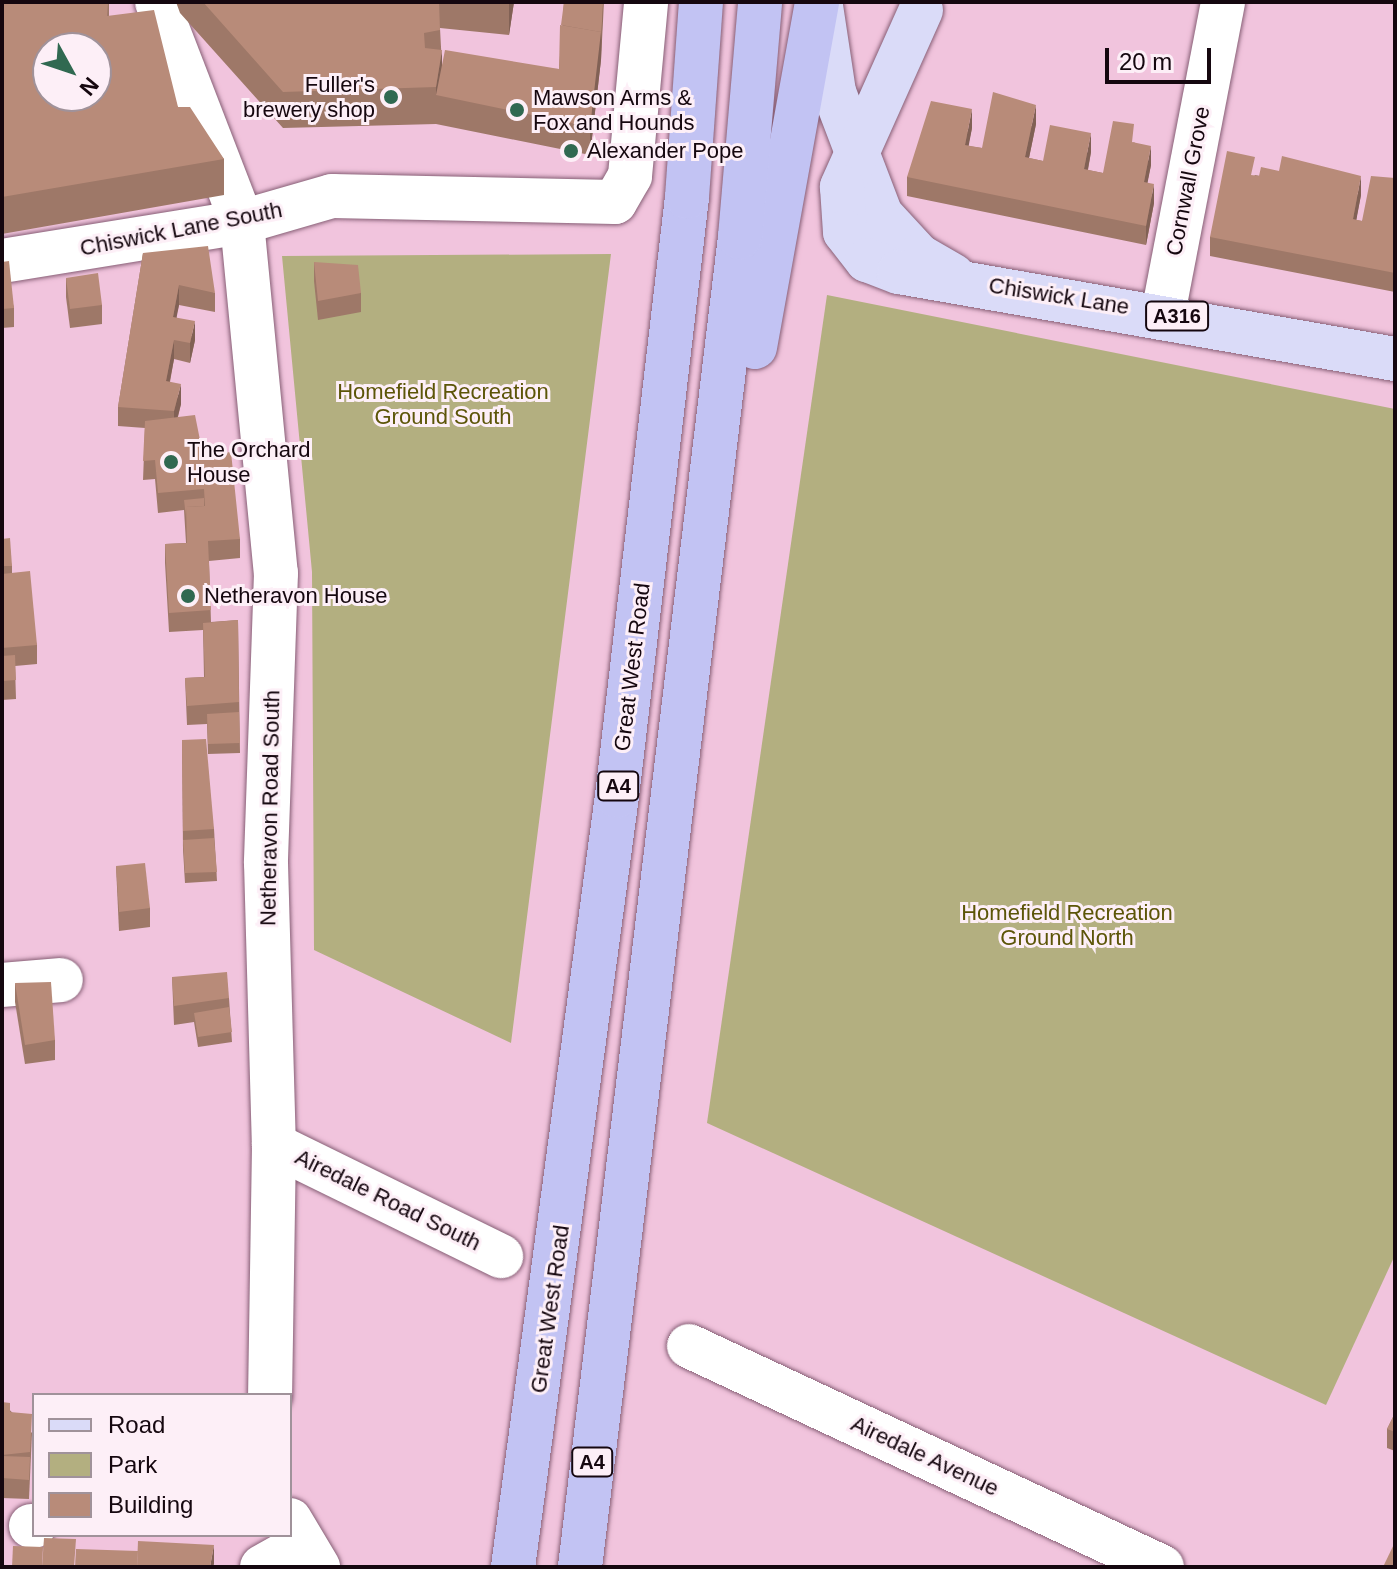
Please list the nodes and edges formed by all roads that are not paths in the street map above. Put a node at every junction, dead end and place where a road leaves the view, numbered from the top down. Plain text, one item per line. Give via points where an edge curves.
1 (157, 2) edge
2 (646, 2) edge
3 (701, 2) edge
4 (760, 2) edge
5 (819, 2) edge
6 (1223, 2) edge
7 (922, 6) edge
8 (864, 167) junction
9 (242, 222) junction
10 (2, 261) edge
11 (1163, 314) junction
12 (1395, 359) edge
13 (61, 980) dead end
14 (2, 985) edge
15 (635, 1112) junction
16 (274, 1145) junction
17 (501, 1256) dead end
18 (689, 1346) dead end
19 (270, 1393) edge
20 (296, 1541) edge
21 (262, 1567) edge
22 (513, 1567) edge
23 (580, 1567) edge
24 (1162, 1567) edge

1 - 9 street, Netheravon Road South
2 - 9 street, Chiswick Lane South via 630,176 615,202 332,196
3 - 22 highway, Great West Road / A4 via 687,197 620,765
4 - 15 highway, A4 via 740,237
5 - 8 main road, A316 via 825,57
5 - 15 highway, A4 via 773,237
6 - 11 street, Cornwall Grove
7 - 8 main road via 913,69
8 - 11 main road, Chiswick Lane / A316 via 881,215 899,237 959,279
9 - 10 street, Chiswick Lane South
9 - 16 street, Netheravon Road South via 276,573 266,863
11 - 12 main road, Chiswick Lane / A316
13 - 14 street
15 - 23 highway, A4
16 - 17 street, Airedale Road South
16 - 19 street, Netheravon Road South
18 - 24 street, Airedale Avenue
20 - 21 street

